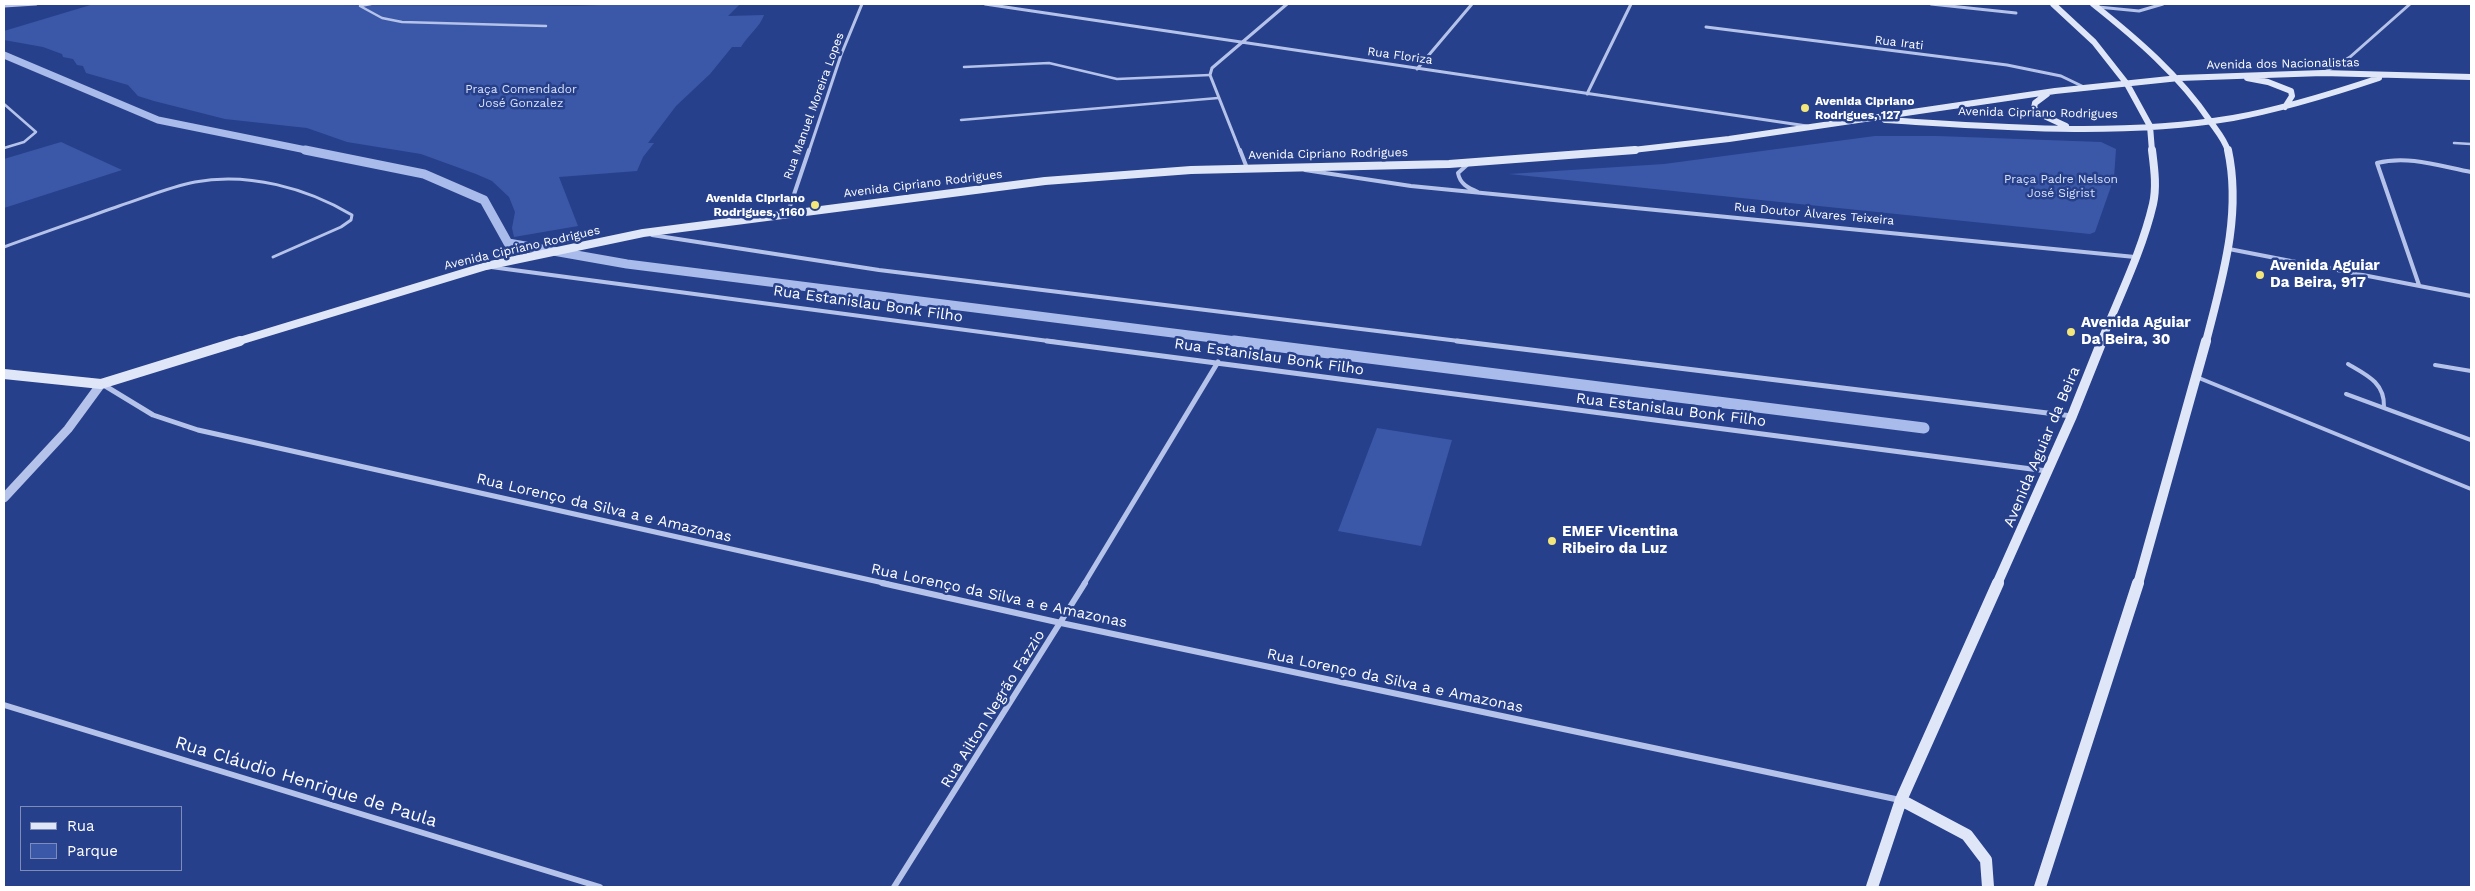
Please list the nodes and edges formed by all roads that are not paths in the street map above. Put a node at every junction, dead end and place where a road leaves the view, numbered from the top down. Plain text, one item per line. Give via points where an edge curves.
1 (34, 4) edge
2 (371, 4) edge
3 (862, 4) edge
4 (985, 4) edge
5 (1287, 4) edge
6 (1472, 4) edge
7 (1631, 4) edge
8 (1931, 4) edge
9 (2053, 4) edge
10 (2163, 4) edge
11 (2410, 4) edge
12 (359, 5) edge
13 (4, 6) edge
14 (2095, 6) edge
15 (2016, 13) dead end
16 (546, 26) dead end
17 (1706, 27) dead end
18 (1240, 43) junction
19 (964, 67) dead end
20 (1417, 69) junction
21 (2323, 73) junction
22 (1210, 75) junction
23 (2387, 75) junction
24 (2219, 76) junction
25 (2471, 77) edge
26 (2179, 78) junction
27 (2127, 84) junction
28 (2087, 88) junction
29 (2055, 91) junction
30 (1587, 94) junction
31 (1218, 98) junction
32 (4, 104) edge
33 (2285, 107) junction
34 (1864, 118) junction
35 (961, 120) dead end
36 (2211, 122) junction
37 (2150, 126) junction
38 (1812, 127) junction
39 (2072, 128) junction
40 (2454, 143) dead end
41 (2471, 144) edge
42 (4, 148) edge
43 (1471, 163) junction
44 (1247, 168) junction
45 (1287, 168) junction
46 (2471, 172) edge
47 (1491, 195) junction
48 (787, 215) junction
49 (643, 233) junction
50 (4, 246) edge
51 (2229, 249) junction
52 (273, 257) dead end
53 (2135, 257) junction
54 (486, 266) junction
55 (2419, 285) junction
56 (2471, 296) edge
57 (1218, 362) junction
58 (2348, 364) dead end
59 (2435, 366) dead end
60 (2471, 371) edge
61 (4, 374) edge
62 (2199, 378) junction
63 (102, 384) junction
64 (2346, 394) dead end
65 (2384, 407) junction
66 (2072, 416) junction
67 (2471, 440) edge
68 (2049, 471) junction
69 (2471, 489) edge
70 (4, 498) edge
71 (1061, 624) junction
72 (4, 705) edge
73 (1901, 800) junction
74 (600, 887) edge
75 (894, 887) edge
76 (1872, 887) edge
77 (1988, 887) edge
78 (2040, 887) edge

1 - 13 street
2 - 12 lane
3 - 48 street, Rua Manuel Moreira Lopes via 838,64
4 - 18 street, Rua Floriza
5 - 18 street
6 - 20 street
7 - 30 street
8 - 15 street
9 - 27 main road, Avenida Aguiar da Beira via 2094,42
10 - 14 street via 2138,11
11 - 21 street via 2350,57
12 - 16 lane via 382,18 402,22
14 - 26 main road
17 - 28 street, Rua Irati via 2007,65 2061,76
18 - 20 street, Rua Floriza
18 - 22 street via 1212,68
19 - 22 lane via 1063,65 1117,79
20 - 30 street, Rua Floriza
21 - 23 main road, Avenida dos Nacionalistas
21 - 24 main road, Avenida dos Nacionalistas
22 - 31 street
23 - 25 main road, Avenida dos Nacionalistas
23 - 33 main road, Avenida dos Nacionalistas
24 - 26 main road, Avenida dos Nacionalistas
24 - 33 main road via 2281,86 2291,91 2292,96
26 - 27 main road, Avenida Cipriano Rodrigues
26 - 36 main road
27 - 28 main road, Avenida Cipriano Rodrigues
27 - 37 main road, Avenida Aguiar da Beira
28 - 29 main road, Avenida Cipriano Rodrigues
29 - 34 main road, Avenida Cipriano Rodrigues
29 - 39 main road via 2035,103 2034,108 2040,114
30 - 38 street, Rua Floriza
31 - 35 lane
31 - 44 street
32 - 42 lane via 36,132 24,142
33 - 36 main road, Avenida dos Nacionalistas
34 - 38 main road, Avenida Cipriano Rodrigues
34 - 39 main road, Avenida Cipriano Rodrigues
36 - 37 main road, Avenida Cipriano Rodrigues
36 - 51 main road via 2228,148 2232,175
37 - 39 main road, Avenida Cipriano Rodrigues
37 - 53 main road, Avenida Aguiar da Beira via 2154,203
38 - 43 main road, Avenida Cipriano Rodrigues via 1673,147
40 - 41 lane
43 - 45 main road, Avenida Cipriano Rodrigues
43 - 47 street, Rua Doutor Àlvares Teixeira via 1462,167 1458,173 1459,180
44 - 45 main road, Avenida Cipriano Rodrigues
44 - 48 main road, Avenida Cipriano Rodrigues via 1045,181
45 - 47 street, Rua Doutor Àlvares Teixeira
46 - 55 street via 2398,160 2378,163
47 - 53 street, Rua Doutor Àlvares Teixeira
48 - 49 main road, Avenida Cipriano Rodrigues
49 - 54 main road, Avenida Cipriano Rodrigues
49 - 66 street via 879,270
50 - 52 lane via 157,193 206,180 254,182 300,191 335,204 352,215 351,220 341,227
51 - 55 street
51 - 62 main road
53 - 66 main road, Avenida Aguiar da Beira
54 - 57 street, Rua Estanislau Bonk Filho
54 - 63 main road, Avenida Cipriano Rodrigues
55 - 56 street
57 - 68 street, Rua Estanislau Bonk Filho
57 - 71 street, Rua Ailton Negrão Fazzio
58 - 65 lane via 2382,388 2386,395
59 - 60 lane
61 - 63 main road, Avenida Cipriano Rodrigues
62 - 69 lane
62 - 78 main road via 2115,661
63 - 70 street via 68,429
63 - 71 street, Rua Lorenço da Silva a e Amazonas via 153,415 198,430
64 - 65 lane
65 - 67 lane
66 - 68 main road, Avenida Aguiar da Beira
68 - 73 main road, Avenida Aguiar da Beira
71 - 73 street, Rua Lorenço da Silva a e Amazonas
71 - 75 street, Rua Ailton Negrão Fazzio
72 - 74 street, Rua Cláudio Henrique de Paula
73 - 76 main road, Avenida Aguiar da Beira
73 - 77 main road via 1966,834 1986,860

